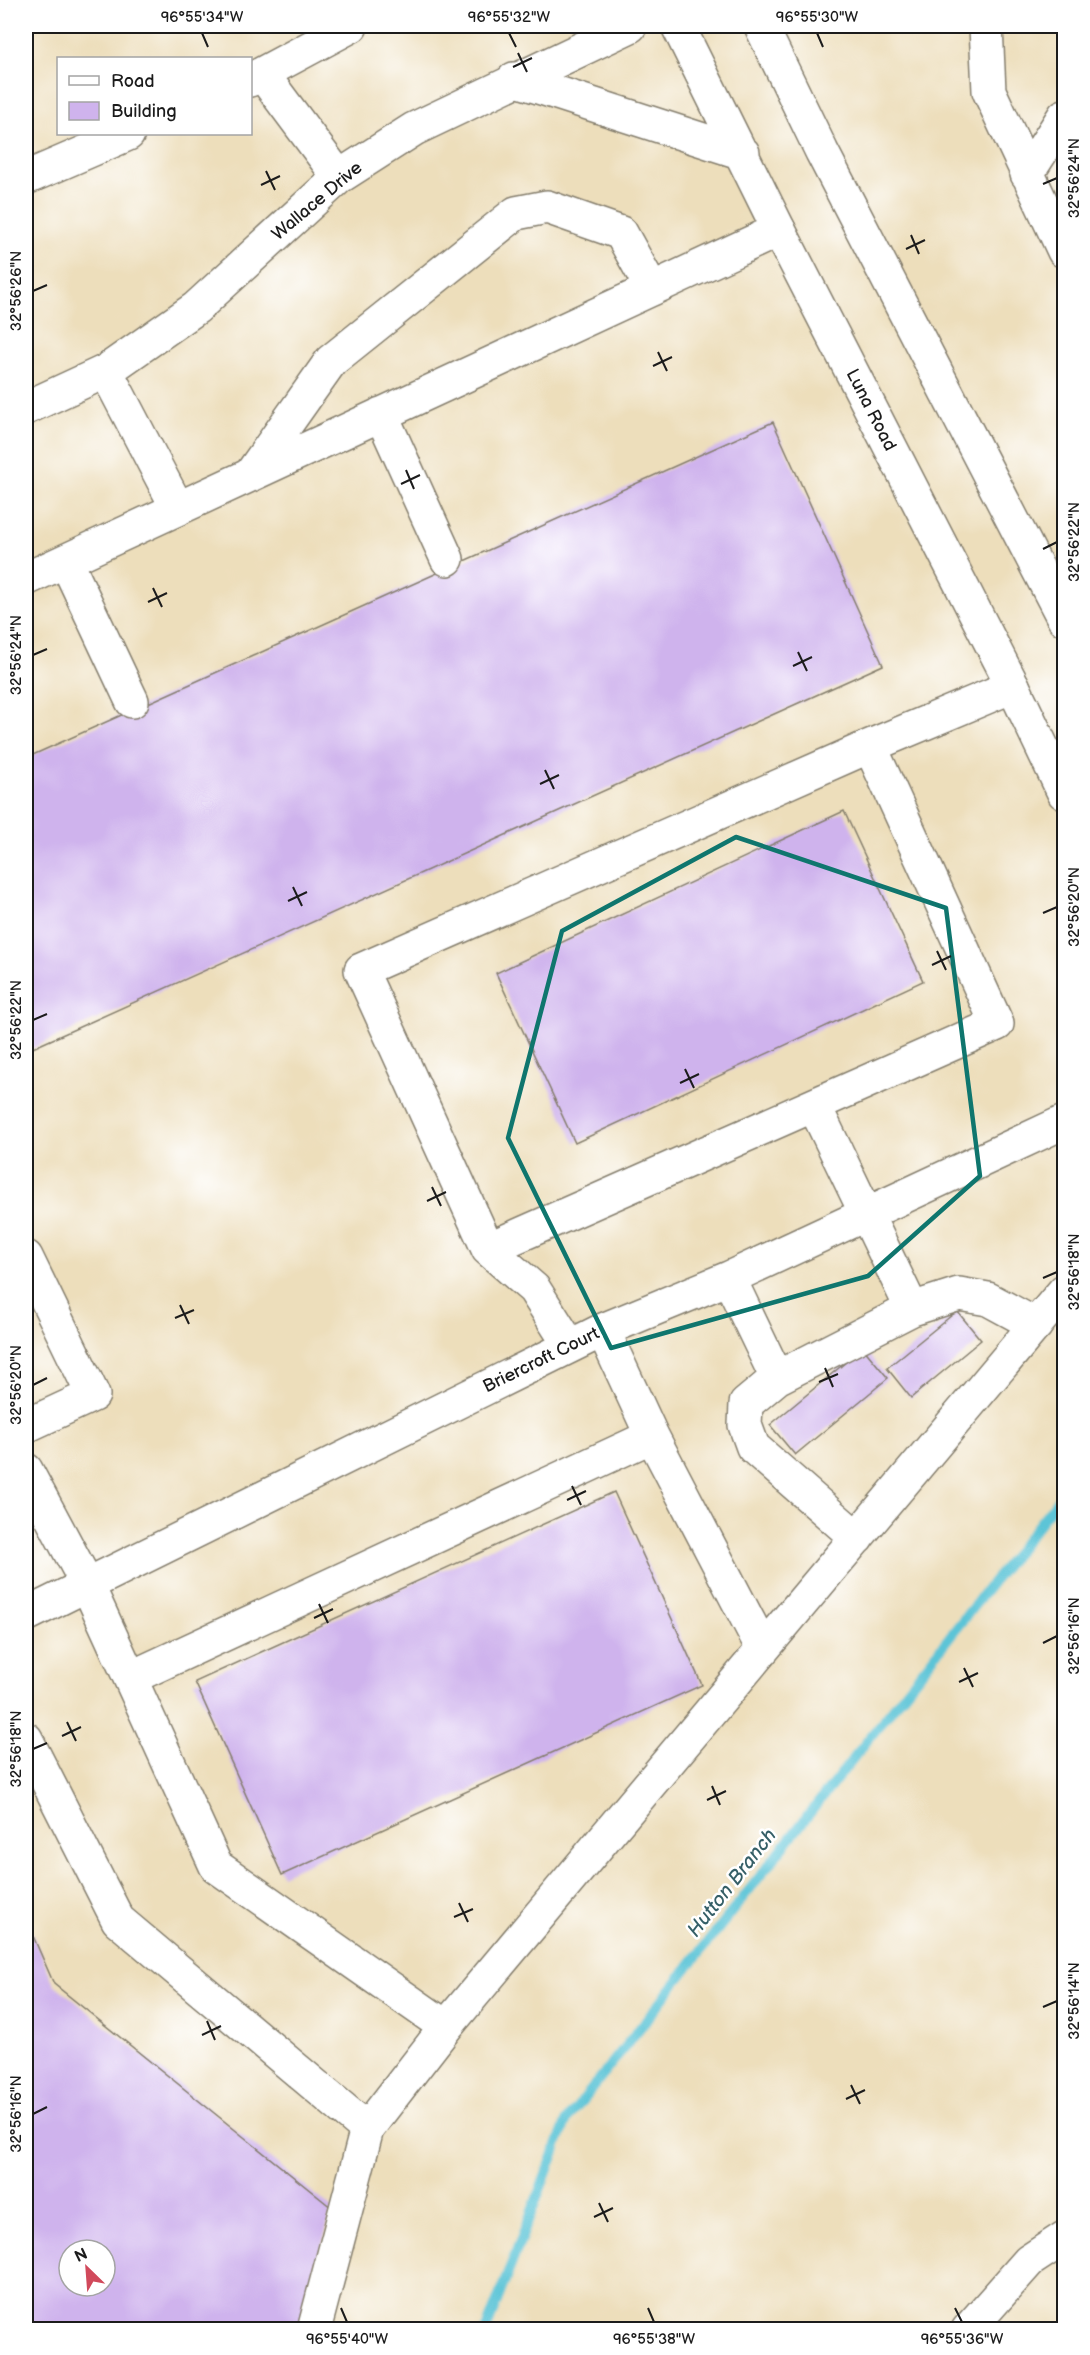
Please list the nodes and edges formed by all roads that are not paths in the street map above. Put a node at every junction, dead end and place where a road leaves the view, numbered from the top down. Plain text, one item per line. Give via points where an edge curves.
1 (351, 26) edge
2 (630, 26) edge
3 (678, 26) edge
4 (761, 26) edge
5 (986, 26) edge
6 (257, 77) edge
7 (514, 79) junction
8 (1065, 116) edge
9 (126, 135) edge
10 (743, 153) junction
11 (1027, 174) junction
12 (339, 177) junction
13 (26, 178) edge
14 (779, 230) junction
15 (1065, 251) edge
16 (652, 289) junction
17 (106, 370) junction
18 (26, 408) edge
19 (381, 414) junction
20 (250, 475) junction
21 (178, 509) junction
22 (447, 559) dead end
23 (66, 561) junction
24 (26, 579) edge
25 (1065, 619) edge
26 (1013, 686) junction
27 (132, 701) dead end
28 (870, 746) junction
29 (1065, 794) edge
30 (814, 1105) junction
31 (1065, 1122) edge
32 (868, 1214) junction
33 (488, 1249) junction
34 (26, 1257) edge
35 (729, 1278) junction
36 (1065, 1291) edge
37 (912, 1308) junction
38 (1036, 1325) junction
39 (603, 1330) junction
40 (570, 1346) junction
41 (777, 1378) junction
42 (26, 1426) edge
43 (652, 1436) junction
44 (26, 1470) edge
45 (857, 1538) junction
46 (87, 1584) junction
47 (26, 1614) edge
48 (763, 1649) junction
49 (130, 1678) junction
50 (26, 1739) edge
51 (446, 2027) junction
52 (367, 2129) junction
53 (1065, 2238) edge
54 (314, 2330) edge
55 (968, 2330) edge

1 - 6 street
2 - 7 street, Wallace Drive
3 - 10 street, Luna Road
4 - 25 street via 822,152
5 - 11 street via 989,91
6 - 12 street
7 - 10 street
7 - 12 street, Wallace Drive via 414,129
8 - 11 street
9 - 13 street
10 - 14 street, Luna Road
11 - 15 street
12 - 17 street, Wallace Drive via 196,308
14 - 16 street
14 - 26 street, Luna Road
16 - 19 street
16 - 20 street via 621,233 547,207 516,213 330,361
17 - 18 street, Wallace Drive
17 - 21 street
19 - 20 street
19 - 22 street
20 - 21 street
21 - 23 street
23 - 24 street
23 - 27 street
26 - 28 street
26 - 29 street, Luna Road
28 - 30 street via 997,1024
28 - 33 street via 361,970
30 - 32 street
30 - 33 street
31 - 32 street, Briercroft Court
32 - 35 street, Briercroft Court
32 - 37 street
33 - 40 street via 534,1289
34 - 42 street via 93,1395
35 - 39 street, Briercroft Court
35 - 41 street
36 - 38 street
37 - 38 street via 959,1294 988,1299
37 - 41 street
38 - 45 street
39 - 40 street, Briercroft Court
39 - 43 street
40 - 46 street, Briercroft Court
41 - 45 street via 746,1404 745,1425 753,1447
43 - 48 street
43 - 49 street
44 - 46 street
45 - 48 street
46 - 47 street, Briercroft Court
46 - 49 street
48 - 51 street
49 - 51 street via 216,1866
50 - 52 street via 118,1920
51 - 52 street
52 - 54 street
53 - 55 street via 1029,2261

